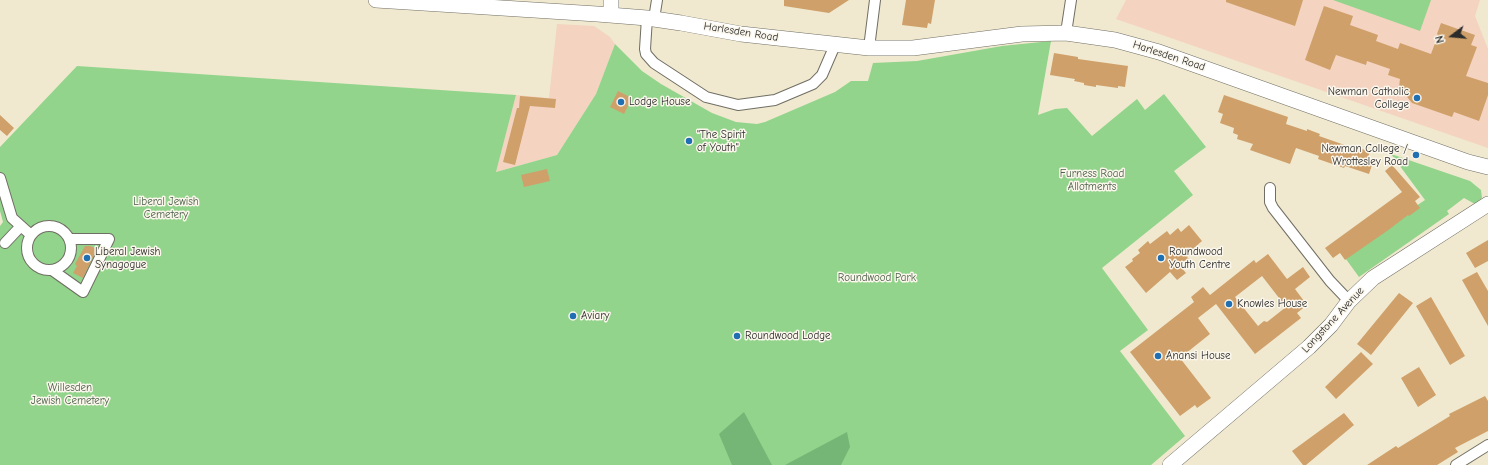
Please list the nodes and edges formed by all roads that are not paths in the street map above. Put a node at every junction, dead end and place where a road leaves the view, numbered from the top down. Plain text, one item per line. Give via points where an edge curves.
1 (376, 0) edge
2 (657, 0) edge
3 (875, 0) edge
4 (1071, 0) edge
5 (611, 7) edge
6 (650, 18) junction
7 (1066, 33) junction
8 (835, 45) junction
9 (869, 48) junction
10 (1488, 167) edge
11 (0, 178) edge
12 (1270, 188) dead end
13 (1488, 204) edge
14 (21, 226) junction
15 (31, 235) junction
16 (70, 240) junction
17 (5, 244) dead end
18 (52, 270) junction
19 (1349, 301) junction
20 (1488, 445) edge
21 (1170, 465) edge
22 (1456, 465) edge

1 - 5 street, Harlesden Road
2 - 6 street
3 - 9 street
4 - 7 street
5 - 6 street, Harlesden Road
6 - 8 street, Harlesden Road via 741,34
6 - 8 street via 645,50 654,63 706,97 738,106 775,100 812,84 822,75
7 - 9 street, Harlesden Road via 1022,34 913,48
7 - 10 street, Harlesden Road via 1115,40 1159,52
8 - 9 street, Harlesden Road
11 - 14 street via 12,218
12 - 19 street via 1270,202 1273,208 1330,281
13 - 19 street, Longstone Avenue via 1373,278
14 - 15 street
14 - 17 street
15 - 16 street via 43,226 50,225 64,230
15 - 18 street via 27,249 32,263 45,270
16 - 18 street via 70,258 61,267
16 - 18 street via 109,239 83,292
19 - 21 street, Longstone Avenue via 1309,348
20 - 22 street

